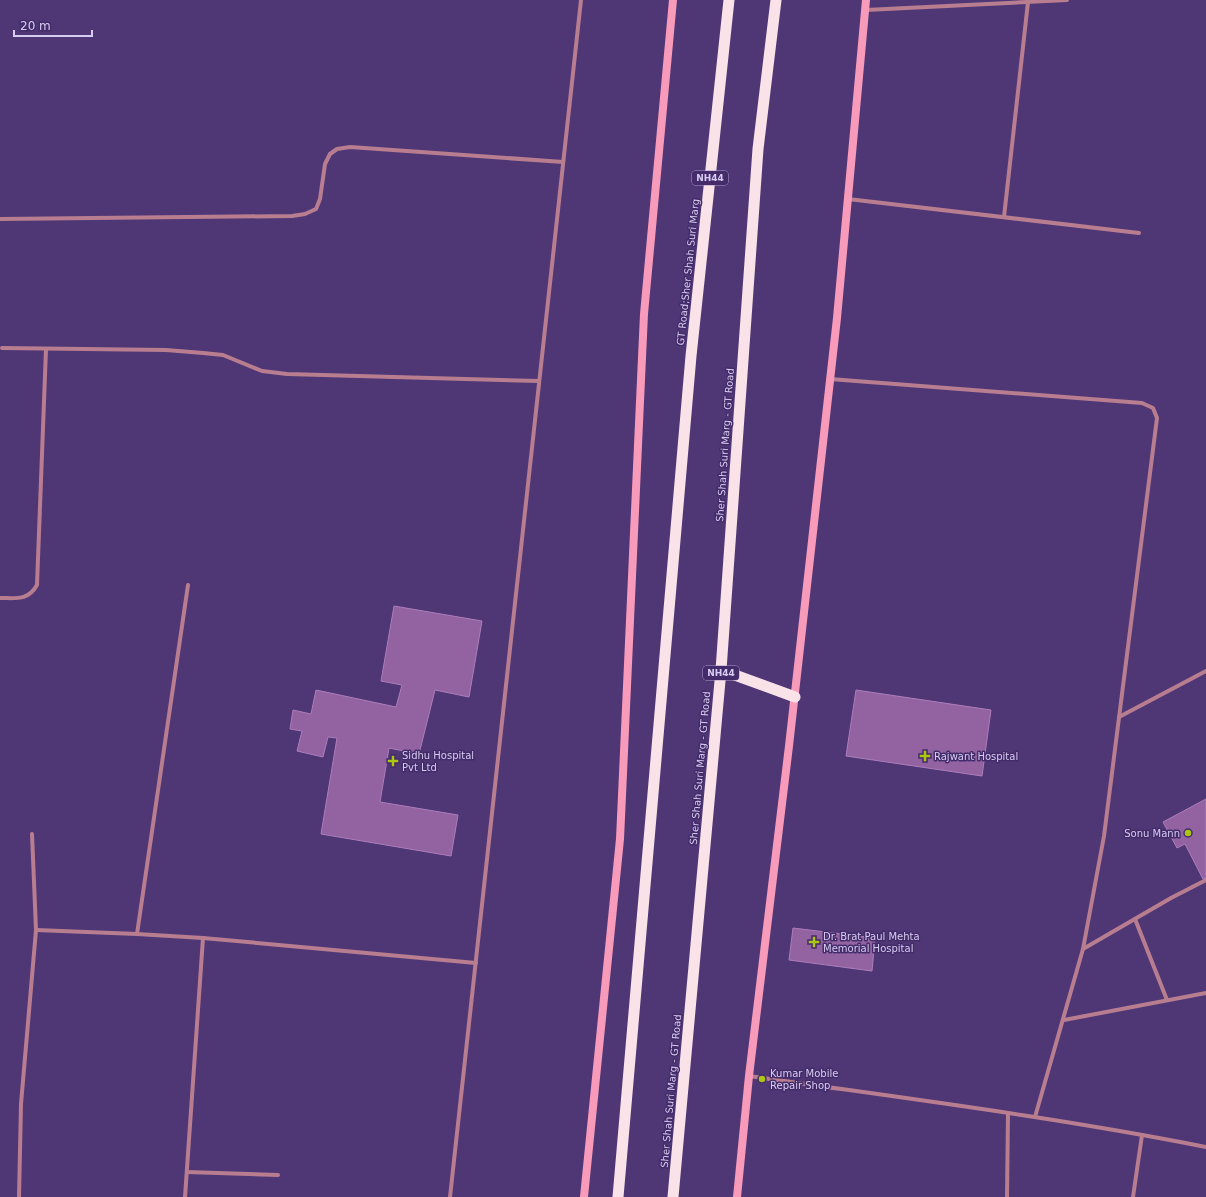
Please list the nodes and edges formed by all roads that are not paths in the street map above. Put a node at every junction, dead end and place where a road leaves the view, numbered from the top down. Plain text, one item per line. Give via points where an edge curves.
1 (581, 0) edge
2 (673, 0) edge
3 (728, 0) edge
4 (776, 0) edge
5 (866, 0) edge
6 (1067, 0) edge
7 (1028, 2) junction
8 (865, 10) junction
9 (563, 162) junction
10 (848, 199) junction
11 (1004, 217) junction
12 (0, 220) edge
13 (1139, 233) dead end
14 (2, 348) dead end
15 (46, 349) junction
16 (830, 379) junction
17 (539, 381) junction
18 (188, 585) dead end
19 (0, 598) edge
20 (721, 670) junction
21 (1206, 671) edge
22 (795, 696) junction
23 (1119, 717) junction
24 (32, 834) dead end
25 (1206, 880) edge
26 (1136, 919) junction
27 (36, 930) junction
28 (137, 934) junction
29 (203, 938) junction
30 (1083, 949) junction
31 (476, 963) junction
32 (1206, 993) edge
33 (1167, 1000) junction
34 (1064, 1020) junction
35 (749, 1076) junction
36 (1008, 1113) junction
37 (1035, 1117) junction
38 (1142, 1135) junction
39 (1206, 1147) edge
40 (187, 1172) junction
41 (278, 1175) dead end
42 (19, 1197) edge
43 (185, 1197) edge
44 (450, 1197) edge
45 (584, 1197) edge
46 (618, 1197) edge
47 (673, 1197) edge
48 (737, 1197) edge
49 (1007, 1197) edge
50 (1133, 1197) edge

1 - 9 street
2 - 45 main road via 644,314 620,839
3 - 46 highway, GT Road;Sher Shah Suri Marg / NH44 via 691,356
4 - 20 highway, Sher Shah Suri Marg - GT Road / NH44 via 758,149
5 - 8 main road
6 - 7 street
7 - 8 street
7 - 11 street
8 - 10 main road
9 - 12 street via 350,147 337,149 330,154 325,164 316,209 305,214
9 - 17 street
10 - 11 street
10 - 16 main road
11 - 13 street
14 - 15 street
15 - 17 street via 166,350 223,355 262,371 288,374
15 - 19 street via 37,585 27,596
16 - 22 main road
16 - 23 street via 1123,401 1142,403 1153,408 1157,418
17 - 31 street
18 - 28 street
20 - 22 highway
20 - 47 highway, Sher Shah Suri Marg - GT Road / NH44
21 - 23 street
22 - 35 main road
23 - 30 street via 1104,836
24 - 27 street
25 - 26 street
26 - 30 street
26 - 33 street
27 - 28 street
27 - 42 street via 21,1104
28 - 29 street
29 - 31 street
29 - 40 street
30 - 34 street
31 - 44 street
32 - 33 street
33 - 34 street
34 - 37 street
35 - 36 street
35 - 48 main road
36 - 37 street
36 - 49 street
37 - 38 street
38 - 39 street
38 - 50 street
40 - 41 street
40 - 43 street

